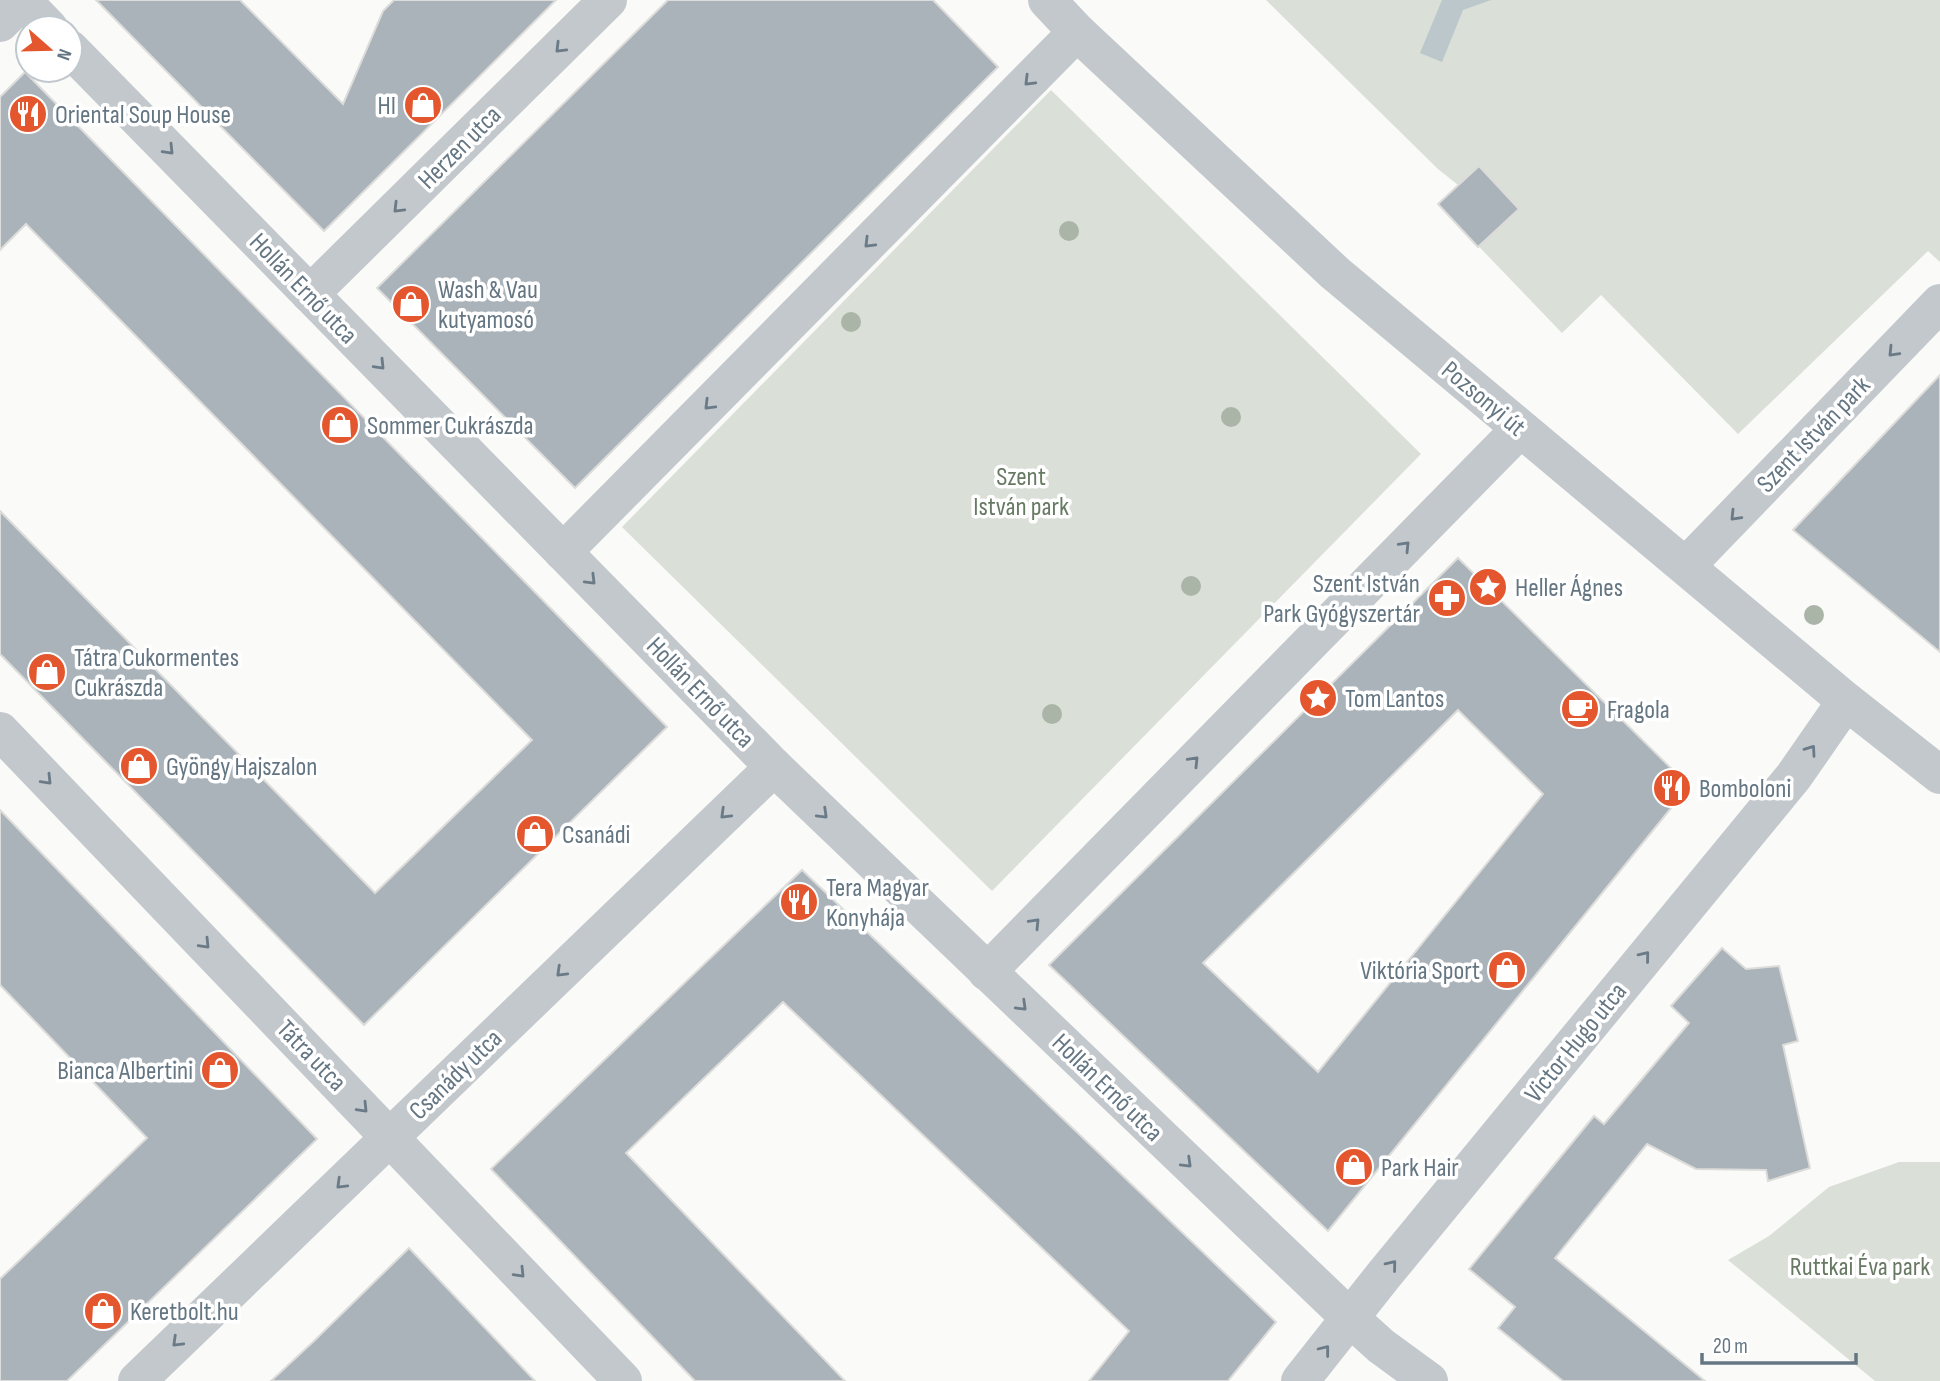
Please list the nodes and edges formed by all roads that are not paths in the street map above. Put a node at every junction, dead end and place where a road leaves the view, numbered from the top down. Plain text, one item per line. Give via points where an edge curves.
1 (23, 0) edge
2 (608, 0) edge
3 (1047, 0) edge
4 (36, 14) edge
5 (0, 23) edge
6 (1077, 32) junction
7 (84, 63) edge
8 (310, 295) junction
9 (1940, 303) edge
10 (1520, 429) junction
11 (563, 552) junction
12 (1686, 566) junction
13 (1846, 701) junction
14 (0, 731) edge
15 (774, 767) junction
16 (1940, 775) edge
17 (987, 972) junction
18 (390, 1136) junction
19 (1350, 1318) junction
20 (137, 1381) edge
21 (623, 1381) edge
22 (1300, 1381) edge
23 (1429, 1381) edge

1 - 4 street
1 - 5 street
2 -> 8 street, Herzen utca
3 - 6 street, Pozsonyi út
6 - 10 street, Pozsonyi út via 1335,273
6 -> 11 street
7 -> 8 street, Hollán Ernő utca
8 -> 11 street, Hollán Ernő utca
9 -> 12 street, Szent István park
10 - 12 street, Pozsonyi út
17 -> 10 street
11 -> 15 street, Hollán Ernő utca
12 - 13 street, Pozsonyi út
13 - 16 street, Pozsonyi út
19 -> 13 street, Victor Hugo utca via 1794,776
14 -> 18 street, Tátra utca
15 -> 17 street, Hollán Ernő utca
15 -> 18 street, Csanády utca
17 -> 19 street, Hollán Ernő utca
18 -> 20 street, Csanády utca
18 -> 21 street, Tátra utca
22 -> 19 street, Victor Hugo utca
19 - 23 street, Hollán Ernő utca

